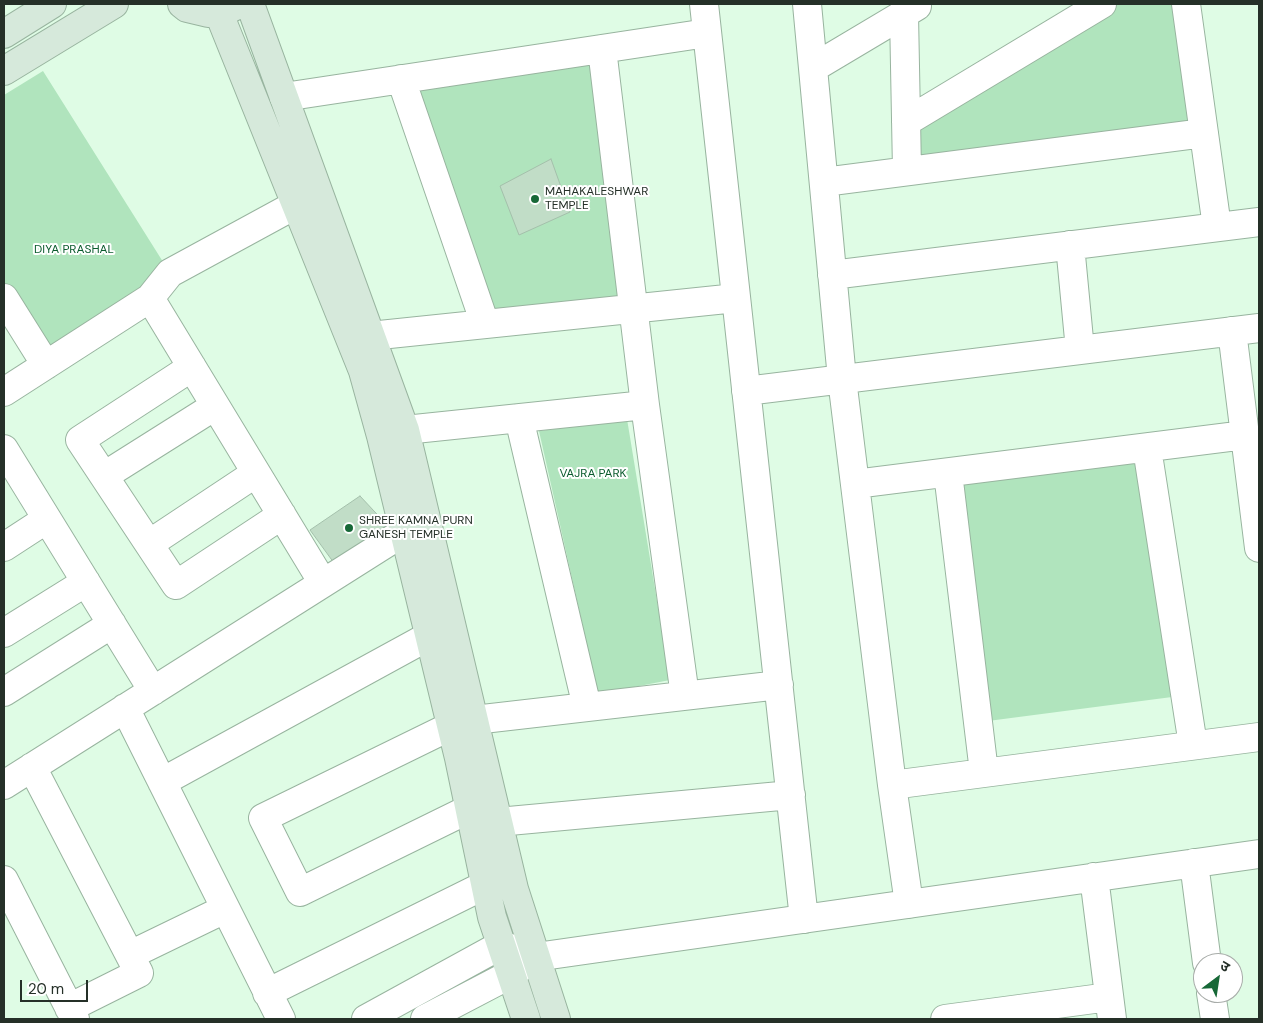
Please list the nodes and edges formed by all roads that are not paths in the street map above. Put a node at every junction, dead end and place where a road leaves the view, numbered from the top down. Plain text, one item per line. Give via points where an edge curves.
1 (114, 4) edge
2 (182, 4) edge
3 (250, 4) edge
4 (704, 4) edge
5 (807, 4) edge
6 (1102, 4) edge
7 (1186, 4) edge
8 (36, 8) edge
9 (228, 8) edge
10 (912, 9) edge
11 (707, 33) junction
12 (4, 34) edge
13 (602, 49) junction
14 (813, 68) junction
15 (4, 71) edge
16 (401, 79) junction
17 (284, 97) junction
18 (906, 122) junction
19 (1204, 133) junction
20 (907, 171) junction
21 (824, 182) junction
22 (295, 205) junction
23 (1259, 222) edge
24 (1217, 227) junction
25 (1070, 245) junction
26 (832, 275) junction
27 (4, 298) edge
28 (150, 298) junction
29 (736, 298) junction
30 (635, 308) junction
31 (485, 324) junction
32 (1259, 328) edge
33 (1232, 331) junction
34 (370, 336) junction
35 (1080, 350) junction
36 (46, 365) junction
37 (192, 367) junction
38 (842, 380) junction
39 (746, 391) junction
40 (4, 392) edge
41 (645, 405) junction
42 (216, 406) junction
43 (519, 418) junction
44 (405, 430) junction
45 (1245, 436) junction
46 (4, 448) edge
47 (1147, 448) junction
48 (256, 473) junction
49 (948, 473) junction
50 (104, 476) junction
51 (12, 482) edge
52 (855, 484) junction
53 (282, 515) junction
54 (47, 518) junction
55 (404, 532) junction
56 (149, 544) junction
57 (4, 547) edge
58 (1259, 548) edge
59 (86, 582) junction
60 (323, 583) junction
61 (112, 624) junction
62 (4, 633) edge
63 (429, 636) junction
64 (778, 685) junction
65 (153, 691) junction
66 (4, 692) edge
67 (685, 696) junction
68 (587, 707) junction
69 (125, 708) junction
70 (462, 723) junction
71 (1259, 737) edge
72 (1194, 745) junction
73 (32, 767) junction
74 (984, 772) junction
75 (162, 782) junction
76 (4, 784) edge
77 (892, 785) junction
78 (791, 795) junction
79 (469, 809) junction
80 (498, 822) junction
81 (1259, 854) edge
82 (1194, 863) junction
83 (1094, 877) junction
84 (4, 880) edge
85 (485, 885) junction
86 (909, 904) junction
87 (226, 909) junction
88 (804, 919) junction
89 (501, 945) junction
90 (1206, 953) edge
91 (130, 955) junction
92 (536, 957) junction
93 (511, 974) junction
94 (267, 993) junction
95 (1213, 1003) edge
96 (1110, 1008) edge
97 (1040, 1013) edge
98 (72, 1014) edge
99 (281, 1019) edge
100 (366, 1019) edge
101 (425, 1019) edge
102 (526, 1019) edge
103 (556, 1019) edge
104 (945, 1019) edge
105 (1215, 1019) edge

1 - 15 street
2 - 9 street via 208,13
3 - 17 street
4 - 11 street
5 - 14 street
6 - 18 street
7 - 19 street
8 - 12 street
9 - 22 street
10 - 14 street
10 - 18 street
11 - 13 street
11 - 29 street
13 - 16 street
13 - 30 street
14 - 21 street
16 - 17 street
16 - 31 street
17 - 34 street
18 - 20 street
19 - 20 street
19 - 24 street
20 - 21 street
21 - 26 street
22 - 28 street via 170,273
22 - 55 street via 362,370
23 - 24 street
24 - 25 street
25 - 26 street
25 - 35 street
26 - 38 street
27 - 36 street
28 - 36 street
28 - 37 street
29 - 30 street
29 - 39 street
30 - 31 street
30 - 41 street
31 - 34 street
32 - 33 street
33 - 35 street
33 - 45 street
34 - 44 street
35 - 38 street
36 - 40 street
37 - 42 street
37 - 50 street via 80,440
38 - 39 street
38 - 52 street
39 - 64 street
41 - 43 street
41 - 67 street
42 - 48 street
42 - 50 street
43 - 44 street
43 - 68 street
44 - 70 street
45 - 47 street
45 - 58 street
46 - 51 street
47 - 49 street
47 - 72 street
48 - 53 street
48 - 56 street
49 - 52 street
49 - 74 street
50 - 56 street
51 - 54 street
52 - 77 street
53 - 56 street via 176,585
53 - 60 street
54 - 57 street
54 - 59 street
55 - 60 street
55 - 63 street
59 - 61 street
59 - 62 street
60 - 65 street
61 - 65 street
61 - 66 street
63 - 70 street
63 - 75 street
64 - 67 street
64 - 78 street
65 - 69 street
67 - 68 street
68 - 70 street
69 - 73 street
69 - 75 street
70 - 79 street
70 - 79 street via 263,818 300,892
70 - 80 street
71 - 72 street
72 - 74 street
73 - 76 street
73 - 91 street
74 - 77 street
75 - 87 street
77 - 86 street
78 - 80 street
78 - 88 street
79 - 85 street
80 - 92 street via 514,889
81 - 82 street
82 - 83 street
82 - 90 street
83 - 86 street
83 - 96 street
84 - 98 street
85 - 89 street
85 - 94 street
86 - 88 street
87 - 91 street
87 - 94 street
88 - 92 street
89 - 92 street
89 - 93 street
89 - 100 street
91 - 98 street via 139,973
92 - 93 street
92 - 103 street
93 - 101 street
93 - 102 street
94 - 99 street
95 - 105 street
96 - 97 street
97 - 104 street

